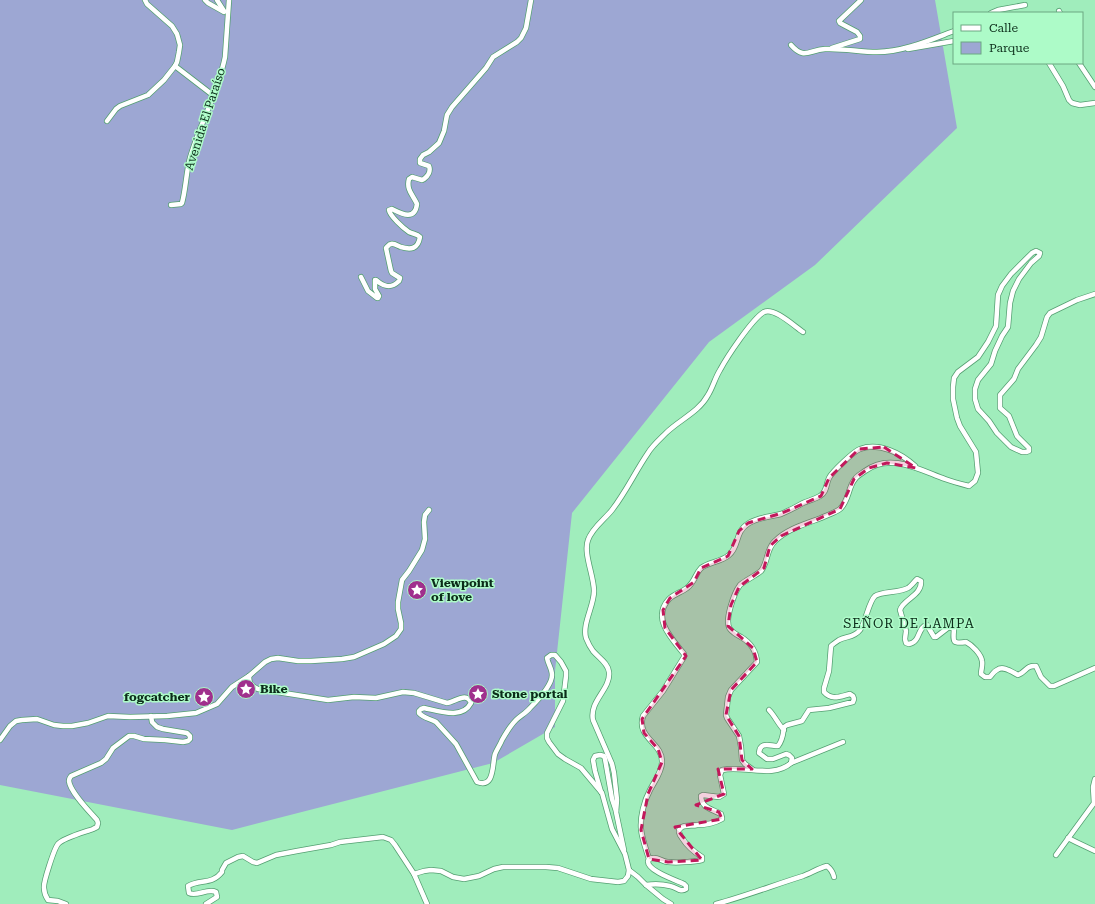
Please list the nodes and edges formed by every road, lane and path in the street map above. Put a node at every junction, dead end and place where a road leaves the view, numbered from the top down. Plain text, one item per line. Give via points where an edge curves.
1 (145, 0) edge
2 (205, 0) edge
3 (217, 0) edge
4 (229, 0) edge
5 (531, 0) edge
6 (861, 0) edge
7 (1025, 5) dead end
8 (993, 12) edge
9 (226, 14) junction
10 (953, 31) edge
11 (953, 41) edge
12 (792, 45) dead end
13 (829, 49) junction
14 (889, 52) junction
15 (1050, 64) edge
16 (1080, 64) edge
17 (175, 66) junction
18 (1095, 87) edge
19 (214, 96) junction
20 (1095, 102) edge
21 (107, 121) dead end
22 (171, 205) dead end
23 (361, 277) dead end
24 (1095, 294) edge
25 (803, 332) dead end
26 (916, 468) junction
27 (429, 510) dead end
28 (1095, 668) edge
29 (249, 676) junction
30 (769, 710) dead end
31 (151, 716) junction
32 (784, 730) junction
33 (0, 740) edge
34 (843, 742) dead end
35 (791, 763) junction
36 (752, 769) junction
37 (1095, 779) edge
38 (602, 793) junction
39 (616, 812) junction
40 (1068, 838) junction
41 (1095, 850) edge
42 (624, 854) junction
43 (1056, 855) dead end
44 (649, 859) junction
45 (629, 870) junction
46 (414, 874) junction
47 (834, 877) dead end
48 (646, 886) junction
49 (66, 904) edge
50 (206, 904) edge
51 (426, 904) edge
52 (671, 904) edge
53 (716, 904) edge

1 - 17 street via 177,34 179,52
2 - 9 street
3 - 9 street
4 - 9 street, Avenida El Paraíso
5 - 23 street via 526,28 521,38 493,57 452,107 438,142 420,159 420,163 429,166 430,169 424,180 412,177 410,179 408,187 417,204 416,211 405,215 389,210 406,229 420,237 418,245 411,249 393,244 386,248 390,271 400,278 399,281 392,286 386,286 374,280 379,296 376,298 368,291
6 - 13 street via 839,21 857,32 860,39
7 - 8 street
9 - 19 street, Avenida El Paraíso via 225,57
10 - 14 street
11 - 14 street
12 - 13 street via 796,51 806,54
13 - 14 street
15 - 20 street via 1072,103 1080,105
16 - 18 street
17 - 19 street
17 - 21 street via 148,96 120,106
19 - 22 street, Avenida El Paraíso via 190,158 182,203
24 - 26 street via 1050,313 1041,337 1018,369 1014,379 1000,395 1000,408 1009,416 1019,440 1027,445 1029,451 1022,452 1011,447 978,409 975,389 978,380 991,364 1008,327 1010,302 1019,279 1040,253 1032,253 1011,274 998,294 996,326 988,342 978,357 954,378 952,387 957,418 976,452 978,473 975,481 969,486
25 - 39 street via 776,313 765,311 761,314 747,329 719,371 700,406 666,432 648,452 612,510 587,541 586,552 594,592 585,634 589,646 608,666 610,675 592,714 612,764
26 - 36 street via 887,463 869,468 854,479 840,509 797,527 773,542 764,568 741,584 736,593 731,605 728,626 748,641 757,662 731,690 726,715 739,736 742,760
26 - 44 street via 908,460 884,447 859,449 829,478 826,490 821,496 782,513 748,523 739,531 734,548 728,556 701,568 694,582 667,602 662,621 684,657 642,719 644,733 658,749 662,762 648,794 641,823
27 - 29 street via 424,522 425,539 422,550 402,580 398,602 401,629 396,636 354,657 311,661 271,659
28 - 32 street via 1050,686 1041,677 1036,666 1026,668 1018,675 1001,668 990,677 985,677 981,674 980,656 970,644 954,642 954,629 949,627 934,637 924,625 917,639 913,643 906,643 900,606 913,596 921,585 921,581 917,580 909,588 899,592 876,596 860,631 831,646 824,692 835,698 850,694 853,702 809,710 802,721 787,725
29 - 31 street via 232,687 217,704 207,709 196,713
29 - 38 street via 252,687 258,690 328,700 376,698 403,692 447,703 468,697 471,703 469,707 455,713 424,708 419,713 436,722 456,744 478,782 485,783 491,778 497,749 508,729 530,708 549,684 552,674 547,658 555,655 566,671 566,676 563,700 550,725 547,738 558,754 581,768
30 - 32 street
31 - 33 street via 108,716 72,726 54,725 37,719 22,720 10,726
31 - 49 street via 157,727 187,733 190,739 183,742 129,736 113,748 101,763 70,778 74,793 98,823 93,829 58,843 52,857 43,887 46,898
32 - 35 street via 778,746 762,746 759,753 767,759 786,754 792,758
34 - 35 street
35 - 36 street via 771,771
36 - 44 street via 723,769 720,775 724,794 719,797 701,796 704,805 721,814 722,819 684,826 680,830 682,839 702,857 702,860 668,862 657,858
37 - 40 street via 1094,803
38 - 39 street via 593,760 595,756 600,755 605,759
38 - 42 street via 612,829
39 - 42 street
40 - 41 street
40 - 43 street
42 - 45 street
44 - 48 street via 649,864 660,873 684,884 686,888 681,891 661,884
45 - 46 street via 624,881 618,882 592,879 558,868 546,867 503,867 464,879 441,871 430,870
45 - 48 street
46 - 50 street via 396,845 383,837 297,850 257,863 238,856 226,863 218,878 188,886 189,893 192,894 212,890 216,892 216,897
46 - 51 street
47 - 53 street via 827,866
48 - 52 street

